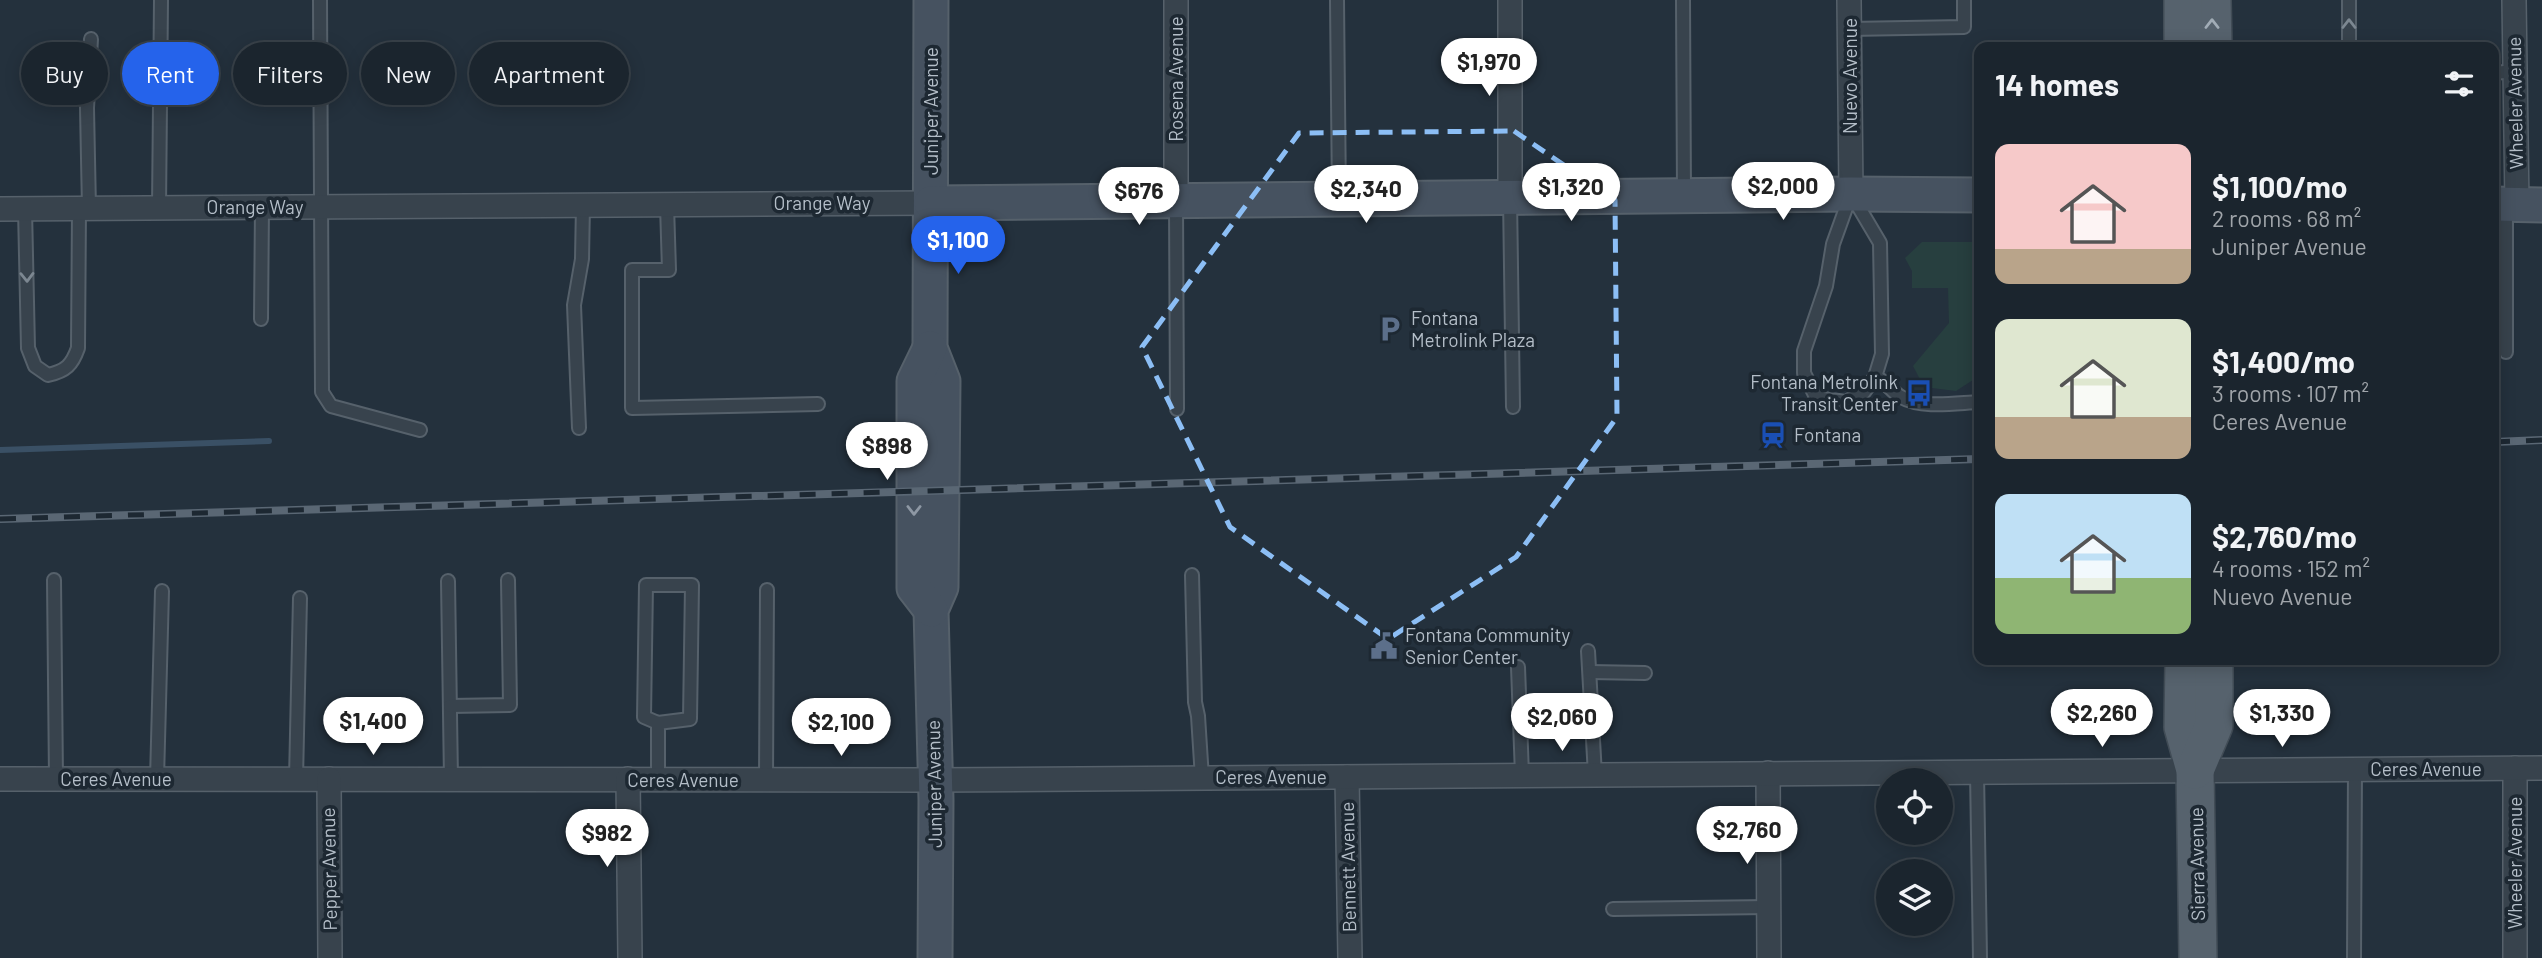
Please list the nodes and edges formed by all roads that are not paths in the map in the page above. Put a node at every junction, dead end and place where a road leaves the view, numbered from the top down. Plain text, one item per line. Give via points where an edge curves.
1 (161, 0) edge
2 (320, 0) edge
3 (931, 0) edge
4 (1176, 0) edge
5 (1337, 0) edge
6 (1510, 0) edge
7 (1682, 0) edge
8 (1849, 0) edge
9 (1964, 0) edge
10 (2183, 0) edge
11 (2212, 0) edge
12 (2349, 0) edge
13 (2514, 0) edge
14 (1849, 29) junction
15 (91, 39) dead end
16 (2183, 42) edge
17 (2213, 42) edge
18 (2349, 42) edge
19 (2504, 72) edge
20 (1851, 194) junction
21 (1684, 195) junction
22 (1974, 195) edge
23 (1510, 197) junction
24 (1339, 198) junction
25 (1177, 199) junction
26 (931, 203) junction
27 (583, 205) junction
28 (667, 205) junction
29 (2514, 205) edge
30 (262, 207) junction
31 (320, 207) junction
32 (159, 208) junction
33 (0, 209) edge
34 (25, 209) junction
35 (84, 209) junction
36 (261, 319) dead end
37 (2507, 352) dead end
38 (1875, 377) junction
39 (1974, 402) edge
40 (818, 404) dead end
41 (1513, 407) dead end
42 (1177, 409) dead end
43 (579, 428) dead end
44 (420, 430) dead end
45 (1192, 575) dead end
46 (54, 580) dead end
47 (508, 580) dead end
48 (448, 581) dead end
49 (767, 590) dead end
50 (162, 591) dead end
51 (300, 598) dead end
52 (1588, 650) dead end
53 (2183, 665) edge
54 (2214, 665) edge
55 (1518, 667) dead end
56 (1590, 673) junction
57 (1645, 673) dead end
58 (450, 706) junction
59 (659, 723) junction
60 (2515, 768) junction
61 (2542, 768) edge
62 (2355, 769) junction
63 (2195, 770) junction
64 (1977, 772) junction
65 (1768, 774) junction
66 (1522, 775) junction
67 (1595, 775) junction
68 (1347, 776) junction
69 (1202, 778) junction
70 (0, 779) edge
71 (56, 779) junction
72 (157, 779) junction
73 (296, 779) junction
74 (329, 779) junction
75 (451, 779) junction
76 (628, 779) junction
77 (658, 779) junction
78 (766, 780) junction
79 (935, 780) junction
80 (1769, 907) junction
81 (1613, 909) dead end
82 (330, 958) edge
83 (630, 958) edge
84 (935, 958) edge
85 (1350, 958) edge
86 (1769, 958) edge
87 (1980, 958) edge
88 (2198, 958) edge
89 (2354, 958) edge
90 (2515, 958) edge

1 - 32 lane
2 - 31 lane
3 - 26 street, Juniper Avenue
4 - 25 street, Rosena Avenue
5 - 24 lane
6 - 23 street
7 - 21 lane
8 - 14 street, Nuevo Avenue
9 - 14 lane via 1964,27
10 - 16 main road
17 -> 11 main road
18 -> 12 lane
13 - 19 street, Wheeler Avenue
14 - 20 street, Nuevo Avenue
15 - 35 lane
19 - 29 street, Wheeler Avenue
20 - 21 street, Orange Way
20 - 22 street, Orange Way
20 - 38 lane via 1880,243 1882,354
20 - 38 lane via 1804,351 1804,373 1815,395 1846,402 1864,392
21 - 23 street, Orange Way
23 - 24 street, Orange Way
23 - 41 lane
24 - 25 street, Orange Way
25 - 26 street, Orange Way
25 - 42 lane
26 - 28 street, Orange Way
26 - 79 street, Juniper Avenue via 930,348 943,381 941,587 931,610
27 - 28 street, Orange Way
27 - 31 street, Orange Way
27 - 43 lane via 575,304
28 - 40 lane via 669,271 632,271 632,408
29 - 37 lane
30 - 31 street, Orange Way
30 - 32 street, Orange Way
30 - 36 lane
31 - 44 lane via 322,392 331,406
32 - 35 street, Orange Way
33 - 34 street, Orange Way
34 - 35 street, Orange Way
34 -> 35 lane via 28,348 35,366 48,374 65,371 78,348
38 - 39 lane via 1901,397 1920,403
45 - 69 lane
46 - 71 lane
47 - 58 lane via 510,705
48 - 58 lane
49 - 78 lane
50 - 72 lane
51 - 73 lane
52 - 56 lane
53 - 63 main road, Sierra Avenue via 2183,727
54 - 63 main road, Sierra Avenue via 2214,725
55 - 66 lane
56 - 57 lane
56 - 67 lane
58 - 75 lane
59 - 59 lane via 644,717 646,586 692,586 690,719
59 - 77 lane
60 - 61 street, Ceres Avenue
60 - 62 street, Ceres Avenue
60 - 90 street, Wheeler Avenue
62 - 63 street, Ceres Avenue
62 - 89 lane
63 - 64 street, Ceres Avenue
63 - 88 main road, Sierra Avenue
64 - 65 street, Ceres Avenue
64 - 87 lane
65 - 67 street, Ceres Avenue
65 - 80 street
66 - 67 street, Ceres Avenue
66 - 68 street, Ceres Avenue
68 - 69 street, Ceres Avenue
68 - 85 street, Bennett Avenue
69 - 79 street, Ceres Avenue
70 - 71 street, Ceres Avenue
71 - 72 street, Ceres Avenue
72 - 73 street, Ceres Avenue
73 - 74 street, Ceres Avenue
74 - 75 street, Ceres Avenue
74 - 82 street, Pepper Avenue
75 - 76 street, Ceres Avenue
76 - 77 street, Ceres Avenue
76 - 83 street
77 - 78 street, Ceres Avenue
78 - 79 street, Ceres Avenue
79 - 84 street, Juniper Avenue
80 - 81 lane
80 - 86 street

